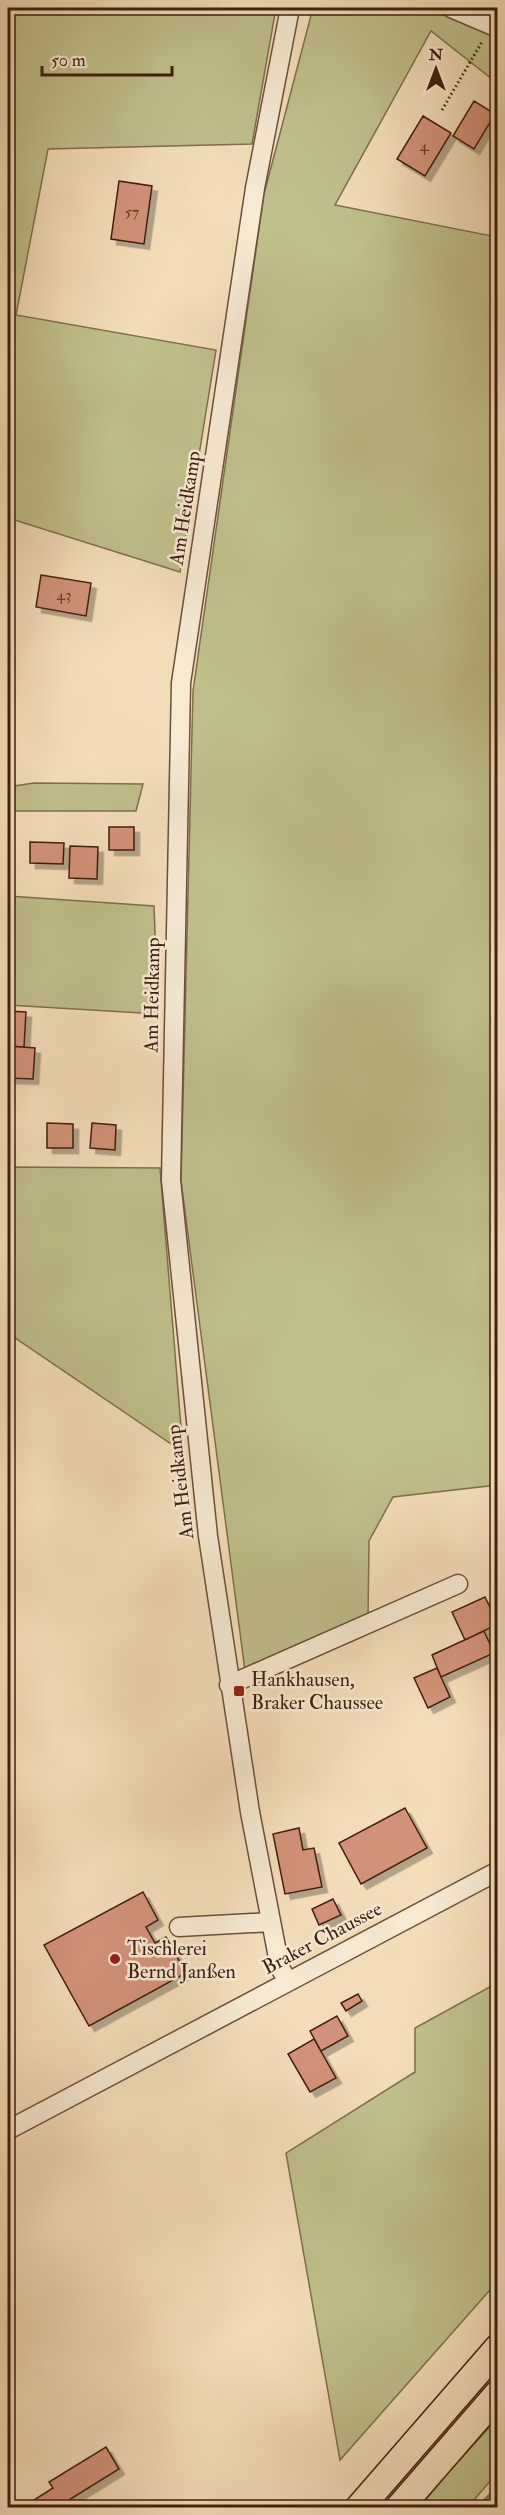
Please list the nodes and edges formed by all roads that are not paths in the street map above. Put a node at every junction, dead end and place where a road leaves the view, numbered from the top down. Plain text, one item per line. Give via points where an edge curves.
1 (290, 8) edge
2 (451, 8) edge
3 (495, 27) edge
4 (458, 1584) dead end
5 (229, 1685) junction
6 (498, 1870) edge
7 (271, 1922) junction
8 (179, 1927) dead end
9 (288, 1981) junction
10 (8, 2130) edge
11 (498, 2348) edge
12 (498, 2394) edge
13 (359, 2508) edge
14 (399, 2508) edge

1 - 5 street, Am Heidkamp via 255,188 181,684 171,1180 201,1474
2 - 3 street
4 - 5 street
5 - 7 street, Am Heidkamp
6 - 9 street, Braker Chaussee
7 - 8 street
7 - 9 street, Am Heidkamp via 280,1968
9 - 10 street, Braker Chaussee
11 - 13 highway
12 - 14 highway

